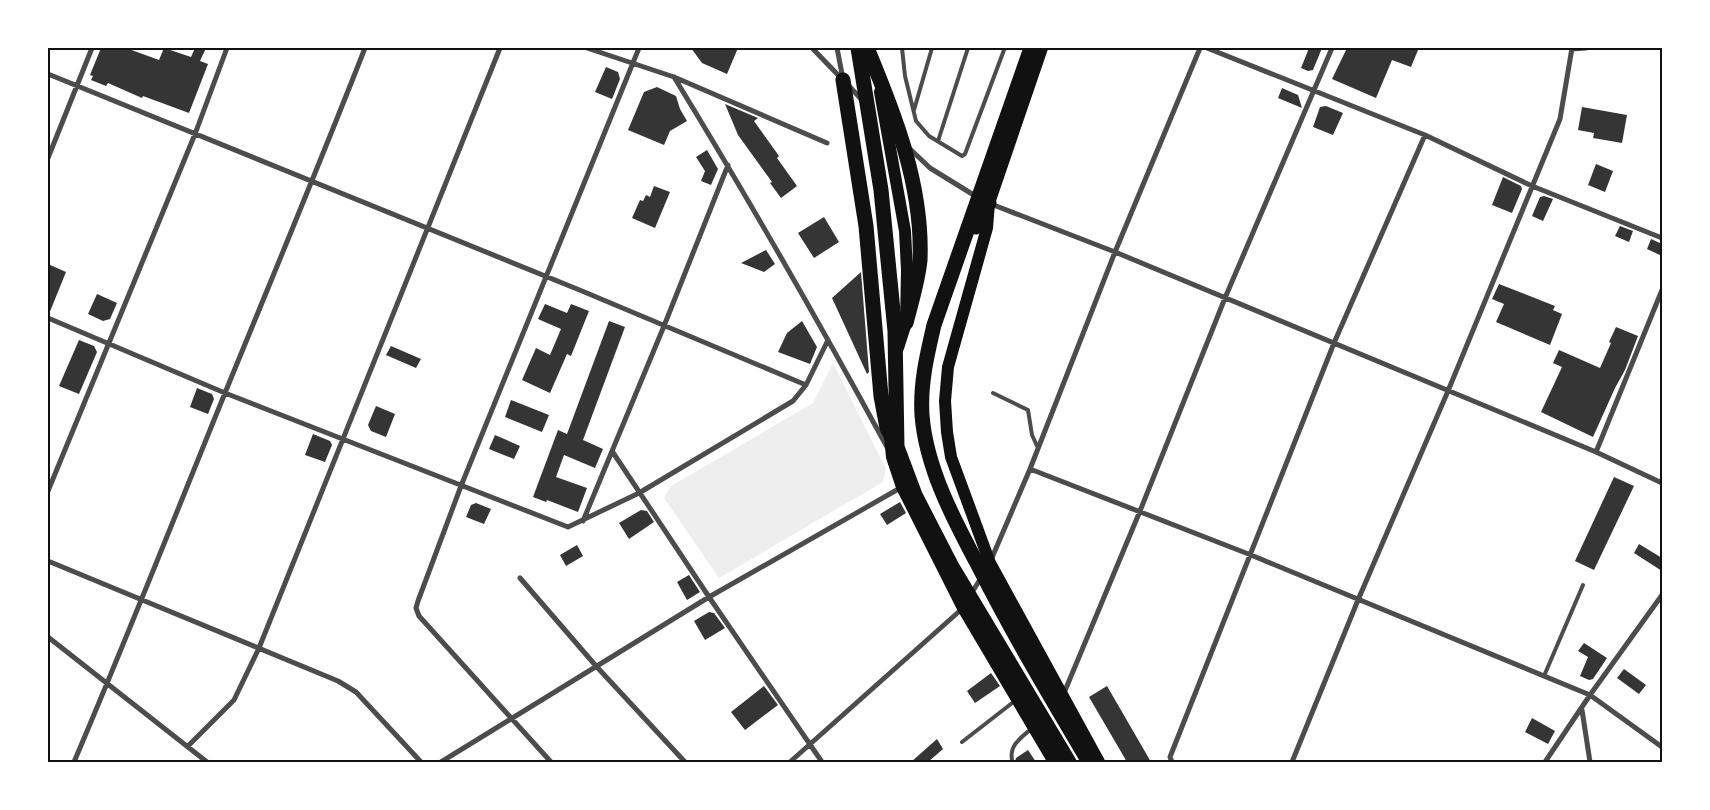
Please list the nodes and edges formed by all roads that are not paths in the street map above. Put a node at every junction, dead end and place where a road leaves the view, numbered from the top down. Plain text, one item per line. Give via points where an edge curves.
1 (92, 48) edge
2 (227, 48) edge
3 (365, 48) edge
4 (500, 48) edge
5 (587, 48) edge
6 (638, 48) edge
7 (812, 48) edge
8 (837, 48) edge
9 (858, 48) edge
10 (867, 48) edge
11 (872, 48) edge
12 (902, 48) edge
13 (932, 48) edge
14 (968, 48) edge
15 (997, 48) edge
16 (1030, 48) edge
17 (1042, 48) edge
18 (1200, 48) edge
19 (1207, 48) edge
20 (1332, 48) edge
21 (1572, 48) edge
22 (1586, 48) edge
23 (1004, 49) edge
24 (632, 63) junction
25 (48, 74) edge
26 (674, 77) junction
27 (843, 80) junction
28 (77, 87) junction
29 (1314, 90) junction
30 (873, 112) dead end
31 (914, 112) junction
32 (883, 122) junction
33 (195, 134) junction
34 (1425, 135) junction
35 (938, 141) junction
36 (827, 143) dead end
37 (48, 158) edge
38 (728, 165) junction
39 (313, 181) junction
40 (1532, 186) junction
41 (988, 203) junction
42 (428, 230) junction
43 (1662, 238) edge
44 (1115, 252) junction
45 (546, 277) junction
46 (1662, 290) edge
47 (1225, 298) junction
48 (48, 318) edge
49 (906, 323) junction
50 (664, 326) junction
51 (828, 340) junction
52 (108, 343) junction
53 (1334, 344) junction
54 (806, 385) junction
55 (1448, 391) junction
56 (225, 393) junction
57 (993, 394) dead end
58 (342, 439) junction
59 (1038, 448) junction
60 (612, 451) junction
61 (894, 452) junction
62 (1596, 452) junction
63 (1030, 469) junction
64 (1662, 483) edge
65 (461, 486) junction
66 (902, 487) junction
67 (48, 491) edge
68 (639, 493) junction
69 (1140, 511) junction
70 (582, 522) junction
71 (1251, 555) junction
72 (48, 561) edge
73 (990, 563) junction
74 (520, 578) dead end
75 (1583, 585) dead end
76 (1662, 595) edge
77 (709, 597) junction
78 (995, 599) junction
79 (1358, 600) junction
80 (142, 601) junction
81 (963, 608) junction
82 (48, 638) edge
83 (259, 648) junction
84 (596, 666) junction
85 (1544, 676) junction
86 (107, 685) junction
87 (1590, 695) junction
88 (1062, 697) junction
89 (1017, 700) junction
90 (1582, 709) junction
91 (511, 719) junction
92 (1033, 727) junction
93 (962, 742) dead end
94 (810, 744) junction
95 (188, 746) junction
96 (1662, 747) edge
97 (1012, 760) dead end
98 (1171, 761) edge
99 (74, 762) edge
100 (207, 762) edge
101 (421, 762) edge
102 (441, 762) edge
103 (551, 762) edge
104 (685, 762) edge
105 (790, 762) edge
106 (822, 762) edge
107 (1054, 762) edge
108 (1069, 762) edge
109 (1089, 762) edge
110 (1099, 762) edge
111 (1292, 762) edge
112 (1545, 762) edge
113 (1590, 762) edge

1 - 28 street
2 - 33 street
3 - 39 street
4 - 42 street
5 - 24 street
6 - 24 street
7 - 27 street
8 - 27 street
9 - 61 highway via 881,190 895,330
10 - 49 highway via 896,121 916,195 920,262
11 - 32 main road
12 - 31 lane
13 - 31 lane
14 - 35 lane
15 - 23 lane
16 - 78 highway via 934,325 921,393 926,438 936,474
17 - 41 main road
18 - 44 street
19 - 29 street
20 - 29 street
21 - 22 street
21 - 40 street via 1560,119
23 - 35 lane via 965,154 962,156
24 - 26 street
24 - 45 street
25 - 28 street
26 - 36 street
26 - 38 street
27 - 30 street
27 - 61 highway via 866,226 881,396
28 - 33 street
28 - 37 street
29 - 34 street
29 - 47 street
31 - 35 lane via 920,127
32 - 41 street via 930,168
32 - 49 main road via 905,231
33 - 39 street
33 - 52 street
34 - 40 street
34 - 53 street
38 - 50 street
38 - 51 street
39 - 42 street
39 - 56 street
40 - 43 street
40 - 55 street
41 - 44 street
41 - 73 main road via 988,228 948,366 945,401 951,457
41 - 78 highway via 976,226 943,322 929,385 929,412 937,461 977,545
42 - 45 street
42 - 58 street
44 - 47 street
44 - 59 street
45 - 50 street
45 - 65 street
46 - 62 street
47 - 53 street
47 - 69 street
48 - 52 street
49 - 61 main road via 896,353 890,394 889,419
50 - 54 street
50 - 60 street
51 - 54 street
51 - 61 street
52 - 56 street
52 - 67 street
53 - 55 street
53 - 71 street
54 - 68 street via 793,401
55 - 62 street
55 - 79 street
56 - 58 street
56 - 80 street
57 - 59 lane via 1028,410
58 - 65 street
58 - 83 street
59 - 63 street
60 - 68 street
60 - 70 street
61 - 66 main road
61 - 108 highway via 950,565
62 - 64 street
63 - 69 street
63 - 73 street
65 - 70 street via 560,525 568,527
65 - 91 street via 416,608 419,616
66 - 77 street
66 - 81 main road
68 - 70 street
68 - 77 street
69 - 71 street
69 - 88 street
71 - 79 street
71 - 98 street
72 - 80 street
73 - 81 street
73 - 88 main road
74 - 84 street
75 - 85 lane
76 - 87 street
77 - 84 street
77 - 94 street
78 - 109 highway
79 - 85 street
79 - 111 street
80 - 83 street
80 - 86 street
81 - 89 main road
81 - 94 street
82 - 86 street
83 - 95 street via 234,700
83 - 101 street via 356,692
84 - 91 street
84 - 104 street
85 - 87 street
86 - 95 street
86 - 99 street
87 - 90 street
87 - 96 street
88 - 110 main road
89 - 92 main road
89 - 93 lane
90 - 112 street
90 - 113 street
91 - 102 street
91 - 103 street
92 - 97 lane via 1015,743 1010,754
92 - 107 main road
94 - 105 street
94 - 106 street
95 - 100 street

